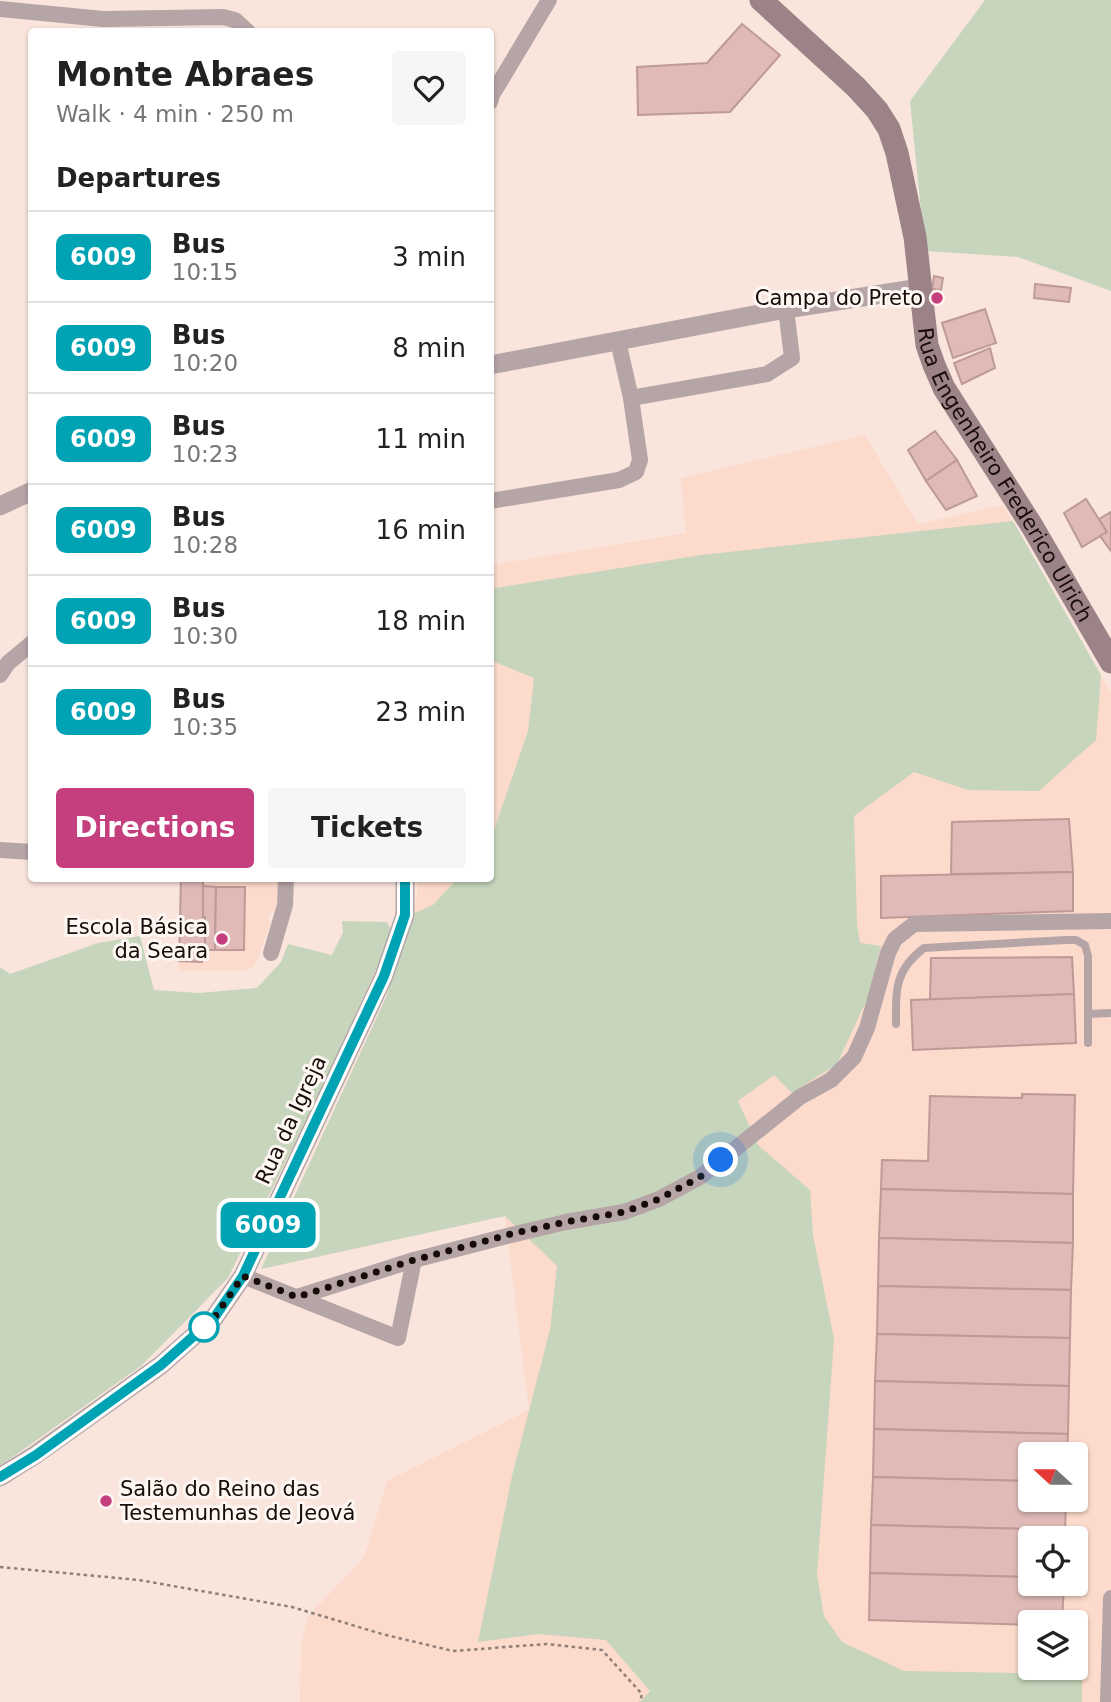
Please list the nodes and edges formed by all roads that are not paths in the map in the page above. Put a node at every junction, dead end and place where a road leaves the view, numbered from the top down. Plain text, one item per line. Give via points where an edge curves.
1 (549, 0) edge
2 (761, 0) edge
3 (0, 9) edge
4 (244, 28) edge
5 (494, 92) edge
6 (920, 288) junction
7 (786, 309) junction
8 (618, 341) junction
9 (494, 364) edge
10 (631, 398) junction
11 (28, 496) edge
12 (494, 500) edge
13 (0, 506) edge
14 (28, 646) edge
15 (1111, 662) edge
16 (0, 675) edge
17 (0, 850) edge
18 (28, 852) edge
19 (286, 882) edge
20 (405, 882) edge
21 (1111, 922) edge
22 (271, 953) dead end
23 (1111, 1013) edge
24 (1088, 1014) junction
25 (896, 1024) dead end
26 (1088, 1043) dead end
27 (414, 1260) junction
28 (243, 1276) junction
29 (297, 1297) junction
30 (0, 1477) edge
31 (1111, 1598) edge
32 (1108, 1702) edge

1 - 5 street
2 - 6 main road, Rua Engenheiro Frederico Ulrich via 856,87 888,129 906,189
3 - 4 street via 103,19 223,17
6 - 7 street
6 - 15 main road, Rua Engenheiro Frederico Ulrich via 927,345 944,388
7 - 8 street
7 - 10 street via 792,358 767,374
8 - 9 street
8 - 10 street
10 - 12 street via 640,460 636,472 619,480
11 - 13 street
14 - 16 street
17 - 18 street
19 - 22 street via 285,905
20 - 28 street, Rua da Igreja via 405,915 384,976
21 - 27 street via 914,924 895,939 888,953 855,1057 700,1177 624,1212
23 - 24 lane
24 - 25 lane via 1085,945 1076,940 1014,943 923,948 902,972 897,986
24 - 26 lane
27 - 29 street
27 - 29 street via 398,1338
28 - 29 street
28 - 30 street, Rua da Igreja via 214,1318 161,1365
31 - 32 street

